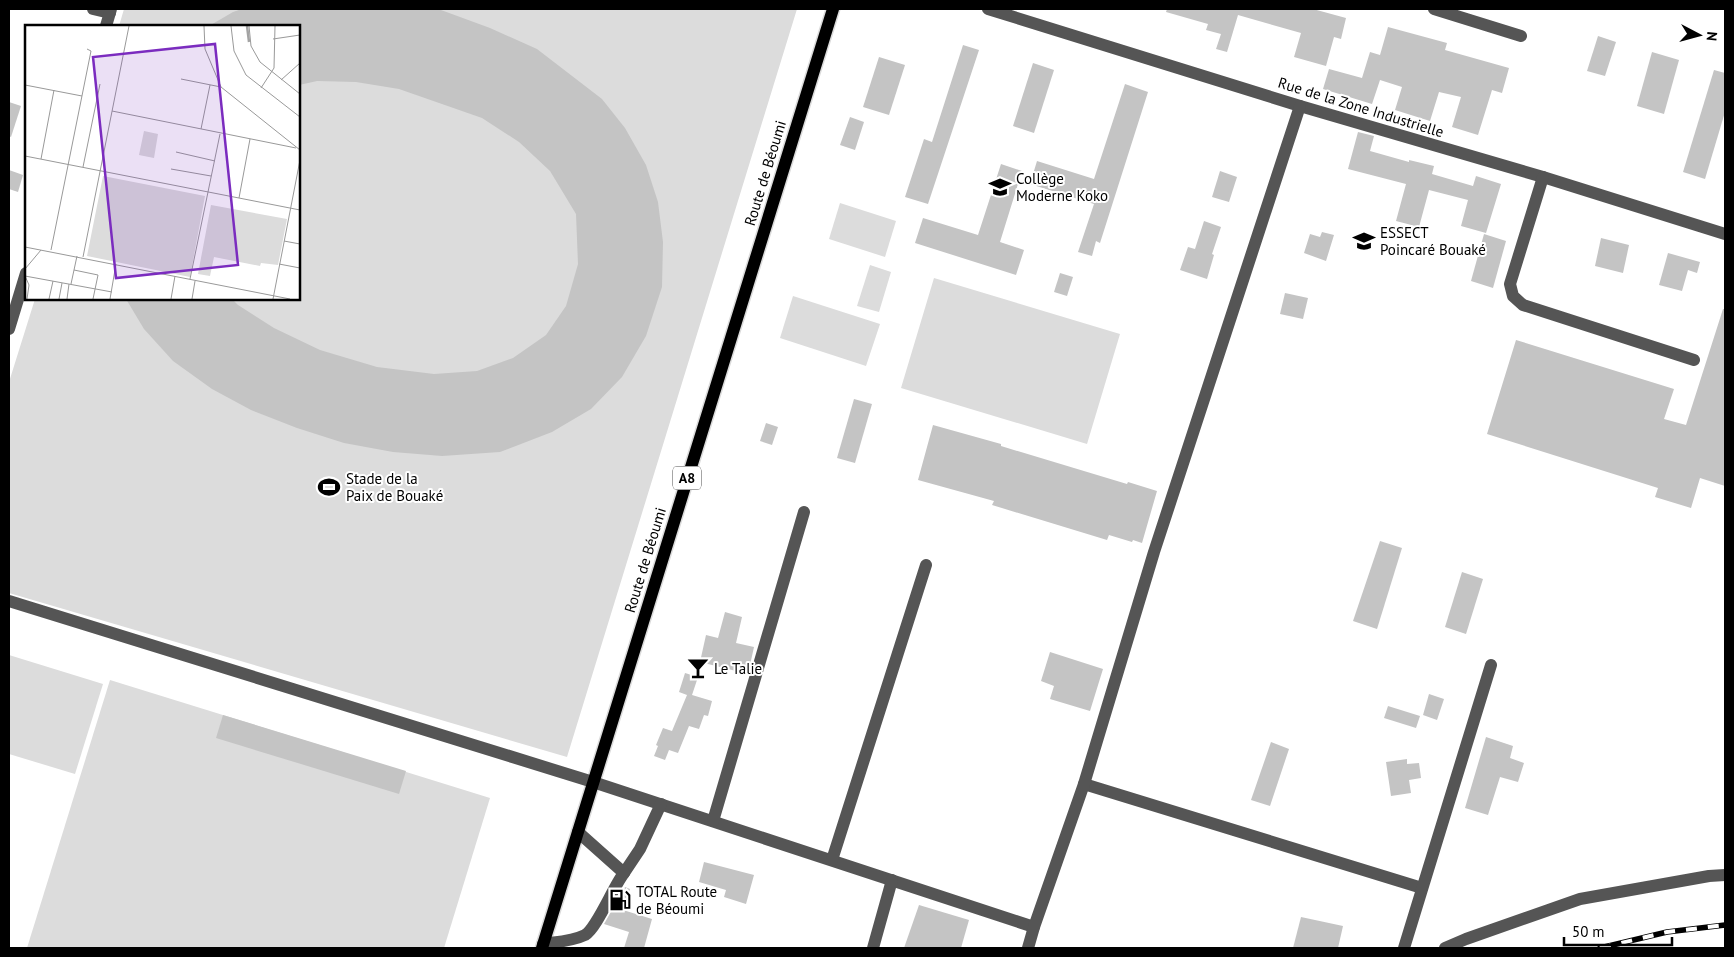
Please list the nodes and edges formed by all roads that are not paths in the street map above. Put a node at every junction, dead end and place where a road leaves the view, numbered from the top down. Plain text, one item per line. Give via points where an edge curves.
1 (93, 9) edge
2 (832, 9) edge
3 (988, 9) edge
4 (1434, 9) edge
5 (110, 11) edge
6 (106, 25) edge
7 (1521, 36) dead end
8 (1300, 106) junction
9 (1543, 178) junction
10 (1725, 234) edge
11 (25, 276) edge
12 (9, 329) edge
13 (1694, 360) dead end
14 (804, 512) dead end
15 (926, 565) dead end
16 (9, 601) edge
17 (1491, 665) dead end
18 (593, 782) junction
19 (1084, 784) junction
20 (661, 804) junction
21 (713, 821) junction
22 (578, 832) junction
23 (832, 860) junction
24 (624, 873) junction
25 (1725, 875) edge
26 (892, 880) junction
27 (1422, 888) junction
28 (1034, 927) junction
29 (542, 946) edge
30 (873, 948) edge
31 (1028, 948) edge
32 (1404, 948) edge
33 (1445, 948) edge

1 - 5 street
2 - 18 main road, Route de Béoumi / A8
3 - 8 street, Rue de la Zone Industrielle
4 - 7 street
5 - 6 street
8 - 9 street, Rue de la Zone Industrielle
8 - 19 street via 1157,543
9 - 10 street, Rue de la Zone Industrielle
9 - 13 street via 1510,284 1513,296 1523,305
11 - 12 street
14 - 21 street
15 - 23 street
16 - 18 street
17 - 27 street
18 - 20 street
18 - 22 main road, Route de Béoumi / A8
19 - 27 street
19 - 28 street
20 - 21 street
20 - 24 street via 640,849
21 - 23 street
22 - 24 street
22 - 29 main road, Route de Béoumi / A8
23 - 26 street
24 - 29 street via 595,926 587,934
25 - 33 street via 1580,899
26 - 28 street
26 - 30 street
27 - 32 street
28 - 31 street

